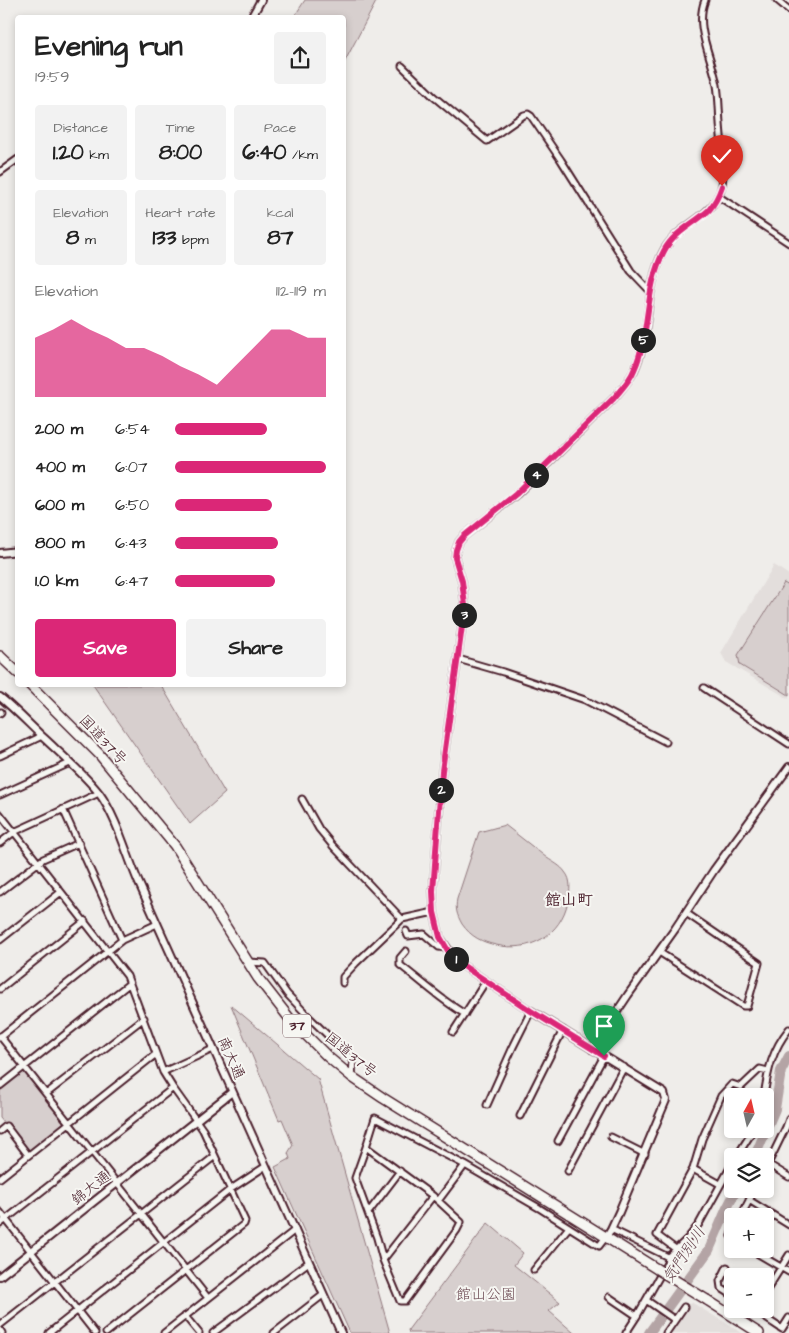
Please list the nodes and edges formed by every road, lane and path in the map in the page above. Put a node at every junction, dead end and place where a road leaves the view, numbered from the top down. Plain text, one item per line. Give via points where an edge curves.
1 (261, 0) edge
2 (705, 0) edge
3 (777, 0) edge
4 (789, 10) edge
5 (253, 15) edge
6 (402, 66) dead end
7 (15, 161) edge
8 (0, 172) edge
9 (718, 196) junction
10 (789, 243) edge
11 (651, 292) junction
12 (15, 551) edge
13 (0, 553) edge
14 (0, 656) edge
15 (458, 659) junction
16 (15, 670) edge
17 (35, 687) edge
18 (704, 688) dead end
19 (0, 697) edge
20 (42, 736) junction
21 (666, 742) dead end
22 (789, 744) edge
23 (0, 756) edge
24 (70, 763) junction
25 (789, 767) edge
26 (99, 793) junction
27 (0, 795) edge
28 (302, 799) dead end
29 (63, 809) junction
30 (0, 814) edge
31 (14, 832) junction
32 (79, 842) junction
33 (0, 843) edge
34 (38, 862) junction
35 (0, 892) edge
36 (61, 892) junction
37 (434, 912) junction
38 (686, 913) junction
39 (402, 919) junction
40 (84, 921) junction
41 (157, 924) junction
42 (406, 931) dead end
43 (0, 940) edge
44 (122, 940) junction
45 (447, 948) junction
46 (406, 951) dead end
47 (108, 952) junction
48 (659, 952) junction
49 (248, 962) junction
50 (486, 981) junction
51 (130, 983) junction
52 (343, 983) dead end
53 (0, 989) edge
54 (531, 1011) junction
55 (465, 1014) junction
56 (144, 1018) junction
57 (789, 1029) edge
58 (563, 1030) junction
59 (454, 1032) dead end
60 (0, 1036) edge
61 (592, 1048) junction
62 (213, 1049) junction
63 (156, 1054) junction
64 (604, 1056) junction
65 (24, 1066) junction
66 (624, 1068) junction
67 (768, 1071) junction
68 (163, 1072) junction
69 (352, 1077) junction
70 (0, 1086) edge
71 (173, 1088) junction
72 (765, 1088) edge
73 (232, 1092) junction
74 (46, 1094) junction
75 (486, 1105) dead end
76 (520, 1116) dead end
77 (789, 1119) edge
78 (197, 1120) junction
79 (70, 1123) junction
80 (788, 1128) edge
81 (0, 1131) edge
82 (611, 1138) dead end
83 (558, 1141) dead end
84 (366, 1146) junction
85 (92, 1152) junction
86 (774, 1153) edge
87 (644, 1154) junction
88 (28, 1155) junction
89 (215, 1156) junction
90 (465, 1165) junction
91 (266, 1166) junction
92 (774, 1168) edge
93 (693, 1169) junction
94 (400, 1171) junction
95 (568, 1171) dead end
96 (724, 1177) edge
97 (789, 1177) edge
98 (0, 1178) edge
99 (117, 1183) junction
100 (720, 1184) junction
101 (230, 1189) junction
102 (433, 1196) junction
103 (749, 1200) joint
104 (438, 1201) junction
105 (745, 1208) edge
106 (0, 1212) edge
107 (141, 1213) junction
108 (368, 1213) junction
109 (6, 1220) junction
110 (0, 1224) edge
111 (789, 1225) edge
112 (569, 1227) junction
113 (295, 1230) junction
114 (609, 1233) junction
115 (164, 1242) junction
116 (677, 1250) junction
117 (30, 1252) junction
118 (789, 1254) edge
119 (668, 1257) junction
120 (766, 1258) edge
121 (383, 1260) junction
122 (309, 1262) junction
123 (781, 1267) junction
124 (186, 1270) junction
125 (534, 1270) dead end
126 (789, 1272) edge
127 (724, 1273) edge
128 (0, 1276) edge
129 (774, 1278) edge
130 (56, 1282) junction
131 (724, 1290) edge
132 (323, 1295) junction
133 (609, 1297) dead end
134 (208, 1298) junction
135 (648, 1301) junction
136 (684, 1307) dead end
137 (77, 1310) junction
138 (186, 1316) junction
139 (637, 1316) junction
140 (767, 1318) edge
141 (789, 1318) edge
142 (673, 1319) junction
143 (0, 1325) edge
144 (0, 1330) edge
145 (2, 1333) edge
146 (49, 1333) edge
147 (95, 1333) edge
148 (106, 1333) edge
149 (164, 1333) edge
150 (199, 1333) edge
151 (213, 1333) edge
152 (274, 1333) edge
153 (341, 1333) edge
154 (626, 1333) edge
155 (666, 1333) edge
156 (759, 1333) edge

1 - 5 street
2 - 9 street via 701,17 717,84 722,153 723,181
3 - 4 street
6 - 11 street via 487,140 524,115 531,116 631,272
7 - 8 street
9 - 10 street
9 - 11 street via 709,210 672,238 658,263
11 - 15 street via 641,354 627,383 516,494 459,542 455,558 465,605
12 - 13 street
14 - 16 highway
15 - 21 street via 585,700
15 - 37 street via 442,771
17 - 49 highway, 国道37号 / 37 via 99,754 175,846
18 - 22 street
19 - 20 street, 南大通
20 - 23 street
20 - 24 street, 南大通
24 - 26 street, 南大通
24 - 27 street
25 - 38 street
26 - 29 street
26 - 41 street, 南大通
28 - 39 street via 333,846
29 - 31 street
29 - 32 street
30 - 31 street
31 - 33 street
31 - 34 street
32 - 34 street
32 - 44 street
34 - 35 street
34 - 36 street
36 - 40 street
36 - 43 street
37 - 39 street
37 - 45 street via 440,937
38 - 48 street
38 - 48 street via 759,963 747,1006
39 - 52 street via 343,977
40 - 47 street
40 - 53 street
41 - 44 street
41 - 62 street, 南大通
42 - 45 street via 408,936 424,934 440,947
44 - 47 street
45 - 50 street via 462,965
46 - 55 street via 400,958 400,964
47 - 51 street
47 - 60 street
48 - 61 street
49 - 69 highway, 国道37号 / 37 via 290,1019
49 - 69 street via 265,963 287,994 353,1060
50 - 54 street
50 - 55 street
51 - 56 street
51 - 65 street
54 - 58 street
54 - 75 street
55 - 59 street
56 - 63 street
56 - 74 street
57 - 67 street via 776,1048
58 - 61 street
58 - 76 street
60 - 65 street
61 - 64 street
62 - 68 street
62 - 73 street, 南大通
63 - 68 street
63 - 79 street
64 - 66 street
64 - 83 street
65 - 70 street
65 - 74 street
66 - 87 street via 664,1093 666,1100
66 - 95 street
67 - 72 street
67 - 93 street via 760,1069 741,1088 732,1084 721,1096
68 - 71 street
69 - 114 highway, 国道37号 / 37
71 - 78 street
71 - 85 street
73 - 78 street, 錦大通
73 - 91 street, 南大通
74 - 79 street
77 - 80 street
78 - 89 street
78 - 99 street, 錦大通
79 - 85 street
79 - 88 street
80 - 86 street
81 - 88 street via 6,1126
82 - 87 street
84 - 90 street via 375,1118
84 - 94 street
84 - 108 street via 356,1178
85 - 99 street
85 - 109 street
87 - 114 street
88 - 98 street
89 - 101 street
89 - 107 street
90 - 104 street
90 - 112 street
91 - 101 street
91 - 113 street, 南大通
92 - 97 street
93 - 100 street
93 - 116 street via 657,1235
94 - 102 street
94 - 108 street
96 - 100 street
99 - 107 street
99 - 117 street, 錦大通
100 - 116 street via 699,1224
101 - 115 street
101 - 124 street via 244,1224
102 - 104 street
102 - 121 street
103 - 105 street
103 - 111 street
104 - 121 street via 461,1222 405,1301 400,1300
106 - 109 street
107 - 115 street
107 - 130 street
108 - 121 street
109 - 110 street
109 - 117 street
112 - 114 street via 599,1246
112 - 125 street
113 - 122 street, 南大通
113 - 134 street
114 - 119 street
114 - 156 highway, 国道37号 / 37, bridge via 657,1269
115 - 124 street
115 - 137 street
116 - 119 street
117 - 128 street, 錦大通
117 - 130 street
118 - 123 street
119 - 135 street
120 - 123 street
122 - 132 street, 南大通
122 - 151 street
123 - 126 street
123 - 129 street
124 - 134 street
124 - 148 street
127 - 131 street via 720,1281
130 - 137 street
130 - 143 street
132 - 152 street
132 - 153 street, 南大通
133 - 139 street
134 - 138 street
135 - 139 street
135 - 142 street
136 - 142 street
137 - 146 street
137 - 147 street
138 - 149 street
138 - 150 street
139 - 154 street
140 - 141 street via 782,1329
142 - 155 street
144 - 145 street

